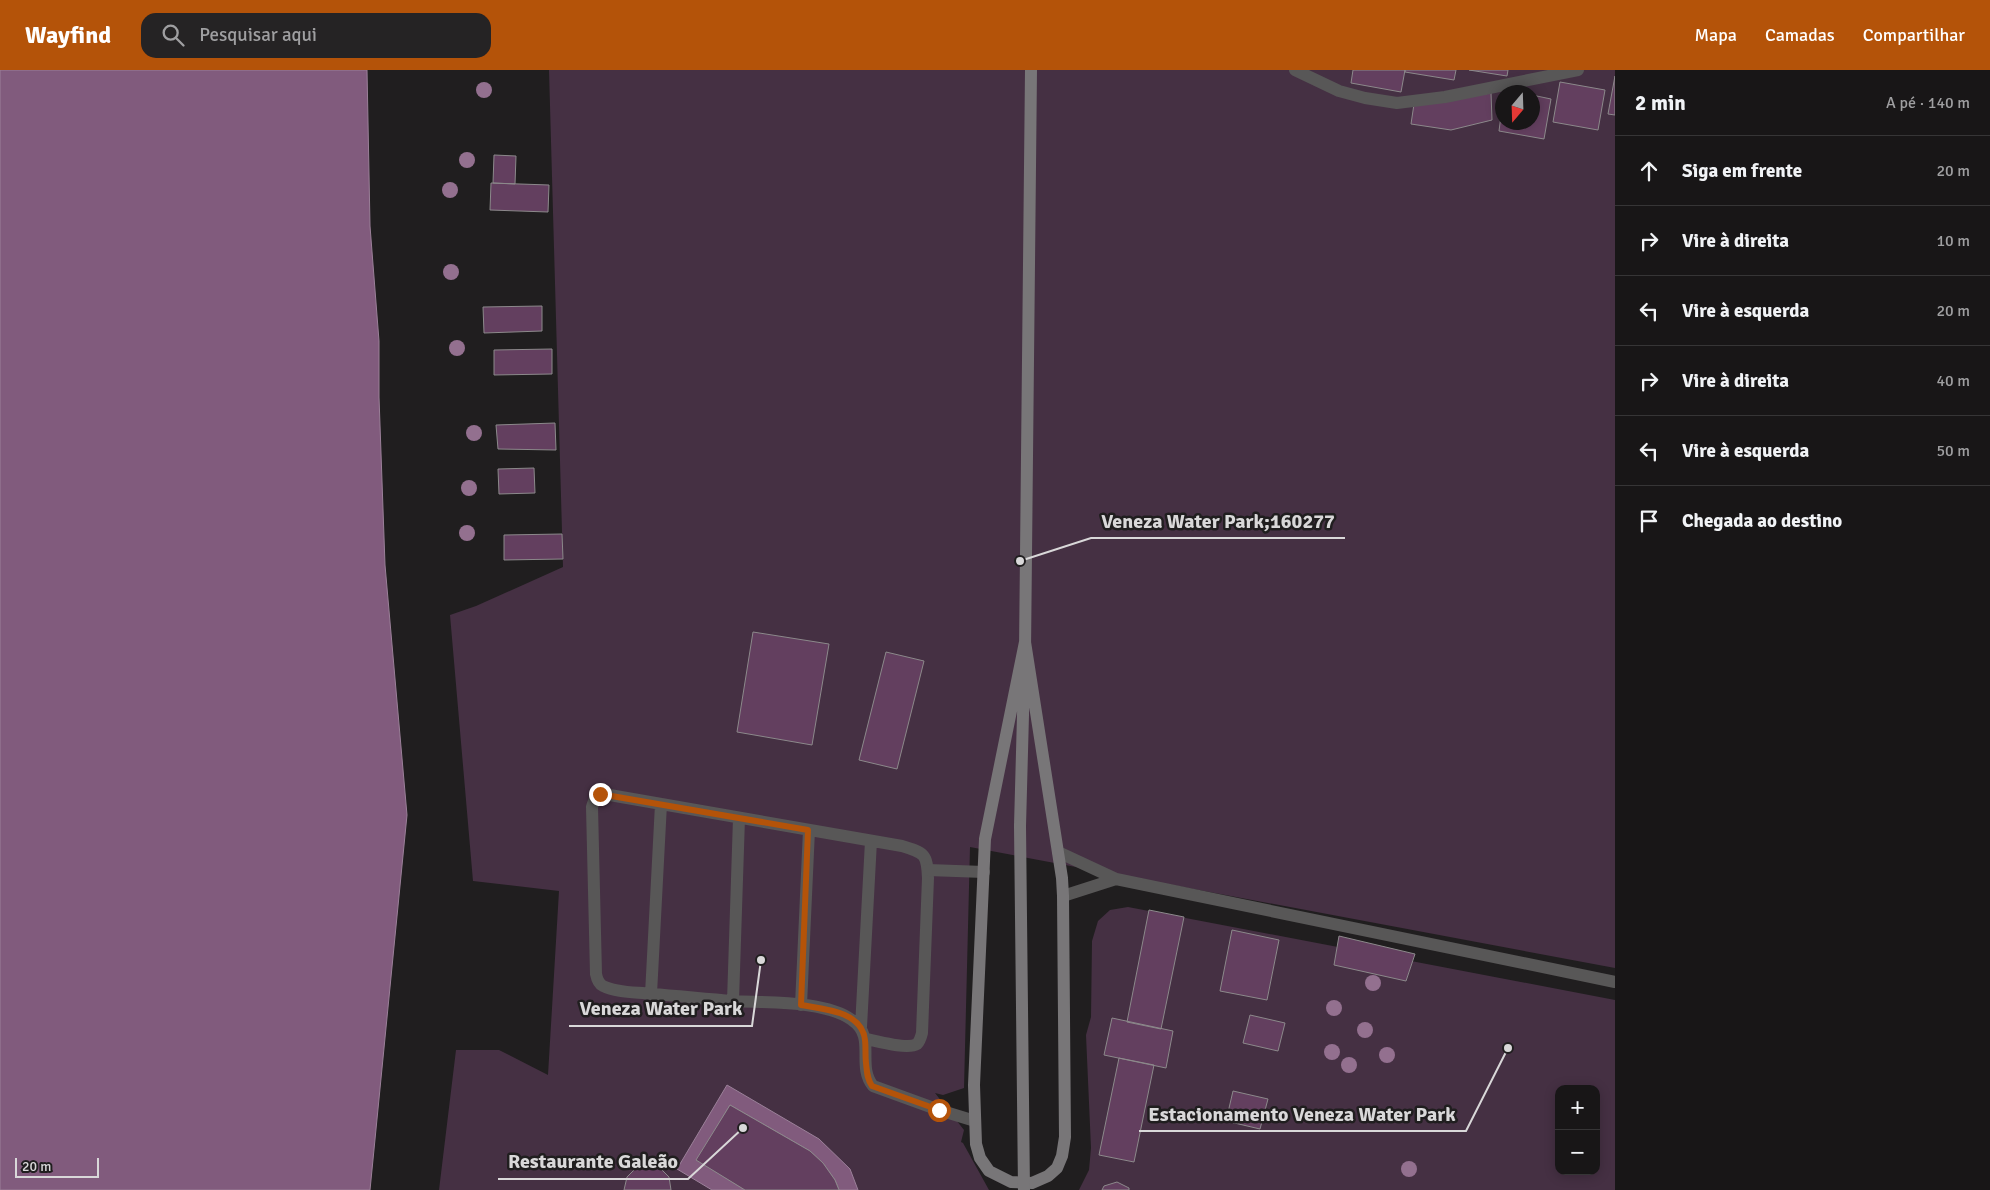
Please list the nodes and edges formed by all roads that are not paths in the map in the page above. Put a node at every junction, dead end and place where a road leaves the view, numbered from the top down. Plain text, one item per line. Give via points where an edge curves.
1 (1031, 70) edge
2 (1295, 70) edge
3 (1578, 70) edge
4 (1025, 642) junction
5 (661, 804) junction
6 (739, 818) junction
7 (808, 830) junction
8 (871, 841) junction
9 (1058, 852) junction
10 (928, 870) junction
11 (984, 872) junction
12 (1116, 879) junction
13 (1063, 896) junction
14 (1615, 982) edge
15 (651, 994) junction
16 (734, 1001) junction
17 (801, 1005) junction
18 (861, 1027) junction
19 (866, 1039) junction
20 (975, 1121) junction
21 (1024, 1190) edge

1 - 4 main road
2 - 3 street via 1339,91 1397,102 1445,97
4 - 9 main road
4 - 11 main road via 985,839
4 - 21 main road, bridge via 1020,826
5 - 6 street
5 - 15 street
5 - 15 street via 600,794 592,807 597,980 602,986
6 - 7 street
6 - 16 street
7 - 8 street
7 - 17 street
8 - 10 street via 919,851 928,862
8 - 18 street
9 - 12 street
9 - 13 main road
10 - 11 street
10 - 19 street via 920,1040 916,1045 908,1046
11 - 20 main road
12 - 13 street
12 - 14 street
13 - 20 main road via 1065,1137 1057,1168 1032,1183 1012,1182 989,1171 976,1144
15 - 16 street
16 - 17 street
17 - 18 street via 838,1012
18 - 19 street
19 - 20 street via 866,1069 872,1086

